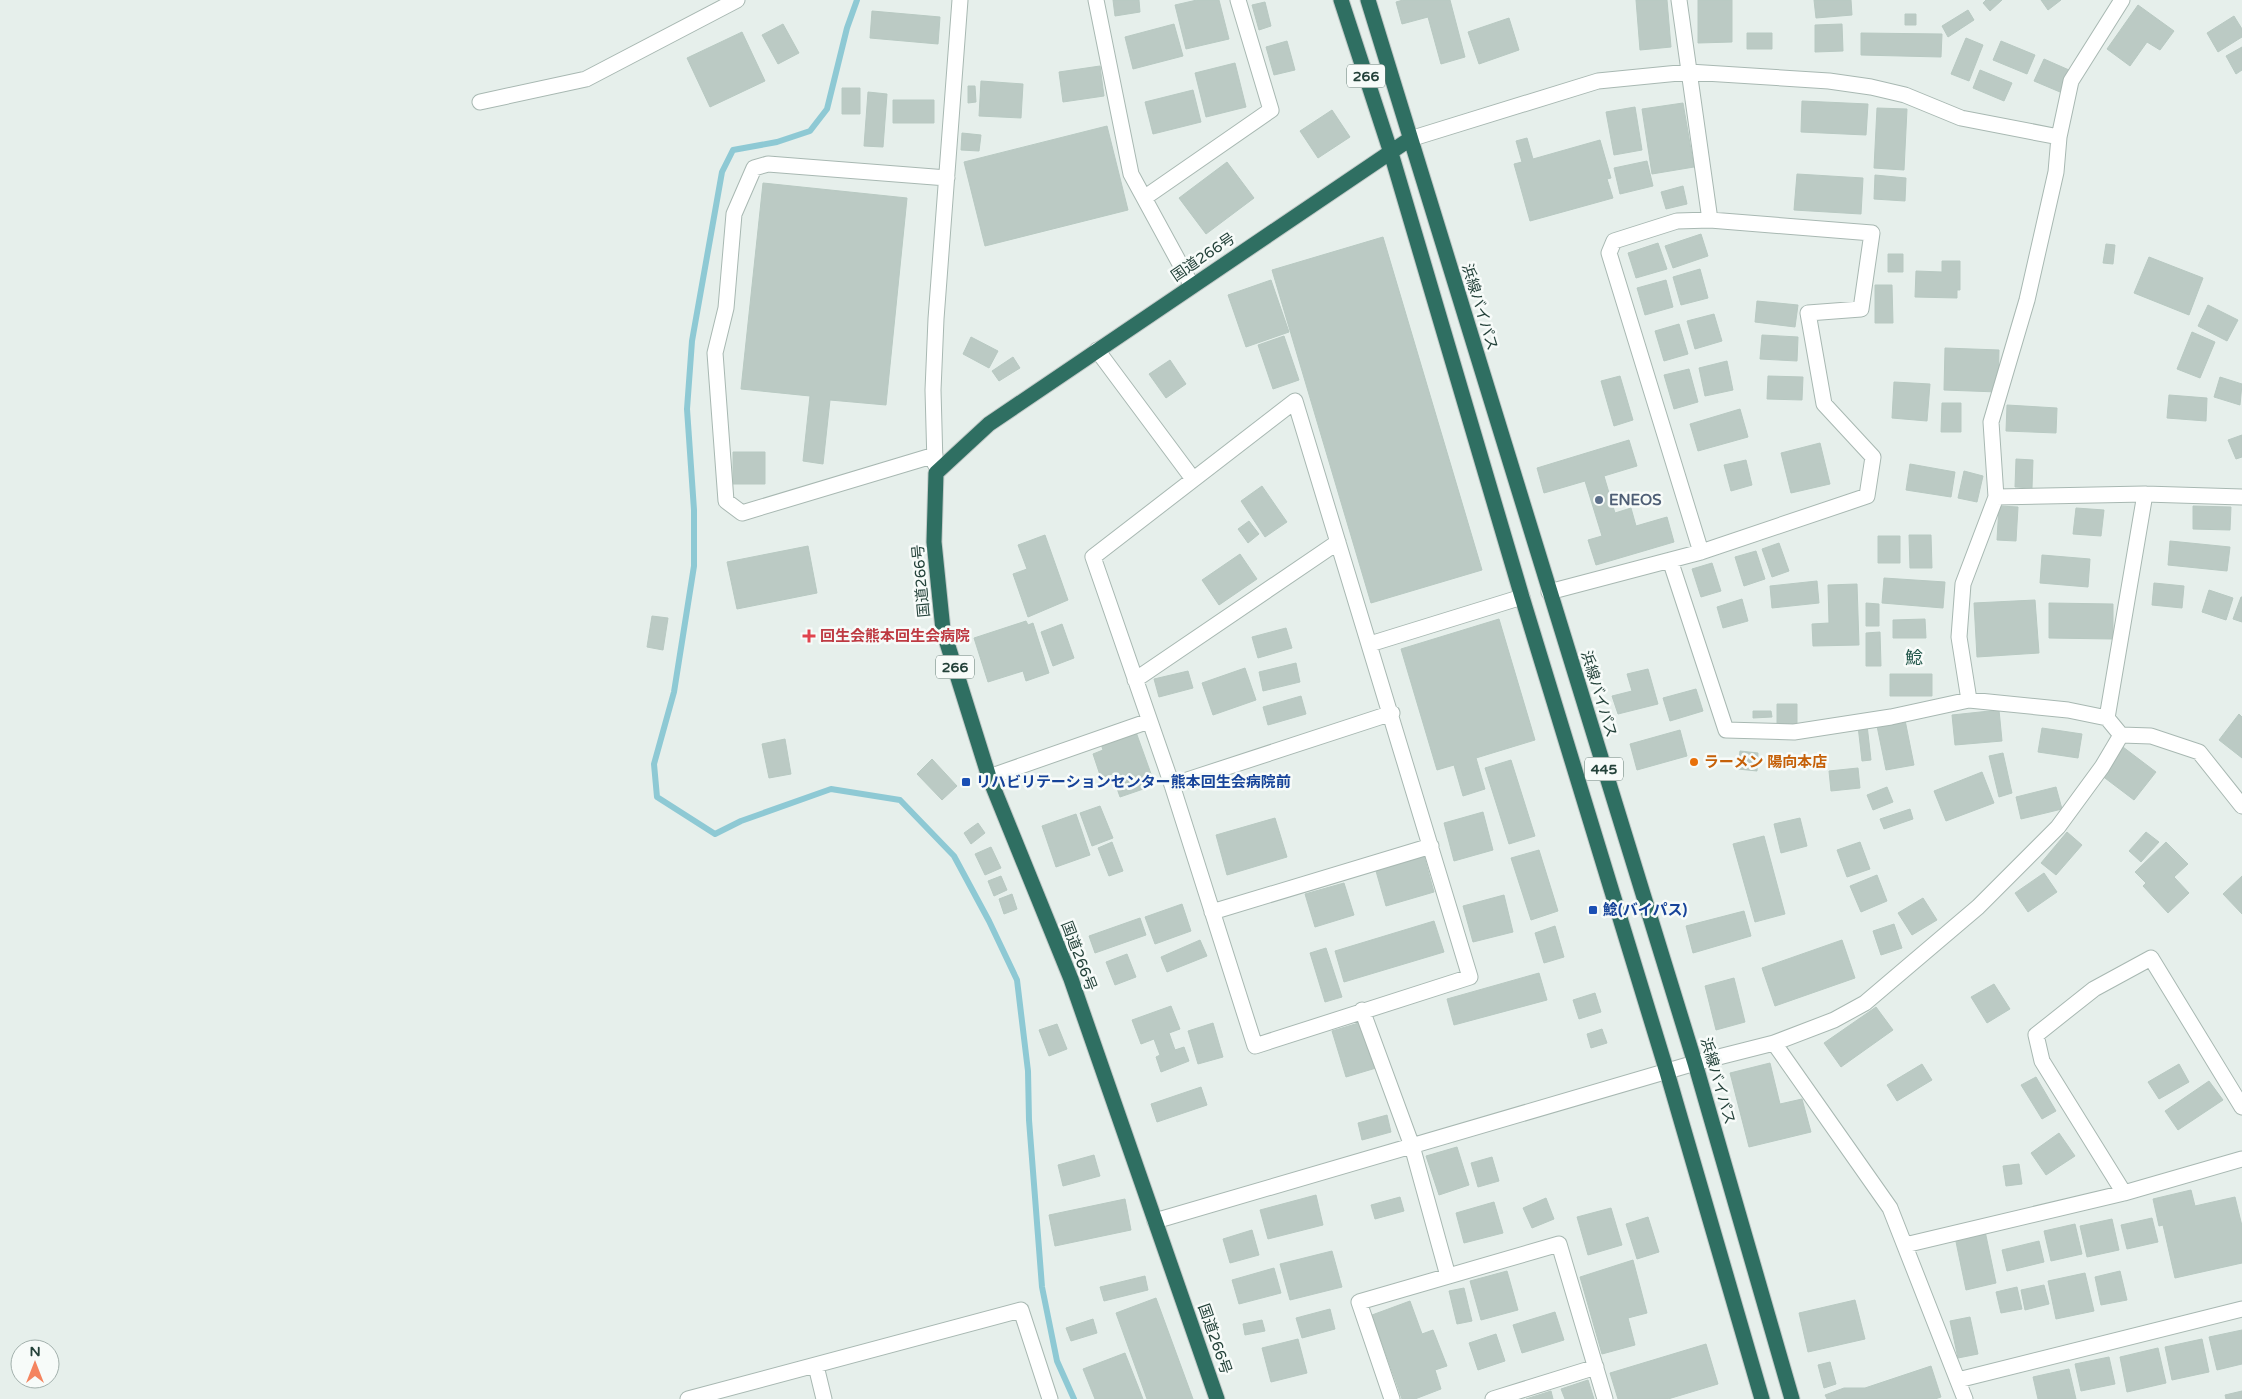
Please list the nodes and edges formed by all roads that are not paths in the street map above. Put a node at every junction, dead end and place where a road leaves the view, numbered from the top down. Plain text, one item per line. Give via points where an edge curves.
1 (736, 0) edge
2 (960, 0) edge
3 (1096, 0) edge
4 (1238, 0) edge
5 (1342, 0) edge
6 (1368, 0) edge
7 (1679, 0) edge
8 (2122, 0) edge
9 (1689, 72) junction
10 (480, 102) dead end
11 (2059, 137) junction
12 (1410, 139) junction
13 (1391, 153) junction
14 (947, 178) junction
15 (1144, 198) junction
16 (1710, 220) junction
17 (1192, 286) junction
18 (1096, 350) junction
19 (935, 455) junction
20 (936, 473) junction
21 (1193, 480) junction
22 (2145, 494) junction
23 (1996, 497) junction
24 (2242, 497) edge
25 (1338, 542) junction
26 (1700, 552) junction
27 (1670, 560) junction
28 (1549, 592) junction
29 (1522, 597) junction
30 (1370, 644) junction
31 (1135, 680) junction
32 (1968, 700) junction
33 (1392, 713) junction
34 (2107, 718) junction
35 (1149, 721) junction
36 (2121, 735) junction
37 (989, 777) junction
38 (1172, 785) junction
39 (2242, 806) edge
40 (1431, 846) junction
41 (1212, 912) junction
42 (1362, 1010) junction
43 (1774, 1043) junction
44 (1695, 1063) junction
45 (1667, 1072) junction
46 (2242, 1107) edge
47 (1412, 1146) junction
48 (2242, 1159) edge
49 (2124, 1192) junction
50 (1155, 1222) junction
51 (1904, 1245) junction
52 (1448, 1276) junction
53 (2242, 1308) edge
54 (816, 1366) junction
55 (1596, 1367) junction
56 (1958, 1380) junction
57 (688, 1399) edge
58 (824, 1399) edge
59 (1050, 1399) edge
60 (1217, 1399) edge
61 (1392, 1399) edge
62 (1493, 1399) edge
63 (1606, 1399) edge
64 (1762, 1399) edge
65 (1792, 1399) edge
66 (1964, 1399) edge

1 - 10 street via 586,79
2 - 14 street
3 - 15 street via 1131,174
4 - 15 street via 1271,110
5 - 13 highway, 266
6 - 12 highway, 浜線バイパス / 266
7 - 9 street
8 - 11 street via 2071,82
9 - 11 street via 1829,81 1871,87 1905,95 1961,118
9 - 12 street via 1598,81
9 - 16 street
11 - 23 street via 2056,172 2027,300 1991,422
12 - 13 highway, 国道266号
12 - 28 highway, 浜線バイパス / 445
13 - 17 highway, 国道266号
13 - 29 highway, 445
14 - 19 street via 934,363
14 - 19 street via 768,164 754,168 734,214 726,308 715,353 726,501 742,513
15 - 17 street
16 - 26 street via 1677,221 1614,241 1610,253
16 - 26 street via 1872,233 1861,309 1808,312 1824,404 1873,458 1867,496
17 - 18 highway, 国道266号
18 - 20 highway, 国道266号 via 989,424
18 - 21 street
19 - 20 street
20 - 37 highway, 国道266号 / 266 via 934,542 943,630
21 - 25 street via 1295,401
21 - 31 street via 1093,557
22 - 23 street
22 - 24 street
22 - 34 street
23 - 32 street via 1963,584 1959,637
25 - 30 street
25 - 31 street
26 - 27 street
27 - 28 street
27 - 32 street via 1726,730 1794,732 1890,717
28 - 44 highway, 浜線バイパス / 445
29 - 30 street
29 - 45 highway, 445
30 - 33 street
31 - 35 street
32 - 34 street via 2068,710
33 - 38 street
33 - 40 street
34 - 36 street
35 - 37 street
35 - 38 street
36 - 39 street via 2151,736 2199,752
36 - 43 street via 2058,827 1978,907 1865,1003 1834,1020
37 - 50 highway, 国道266号 / 266 via 1071,979
38 - 41 street
40 - 41 street
40 - 42 street via 1470,977
41 - 42 street via 1255,1046
42 - 47 street
43 - 44 street
43 - 51 street via 1890,1208
44 - 45 street
44 - 65 highway, 浜線バイパス / 445
45 - 47 street
45 - 64 highway, 445
46 - 49 street via 2151,958 2094,989 2036,1035 2042,1061
47 - 50 street
47 - 52 street
48 - 49 street
49 - 51 street
50 - 60 highway, 国道266号 / 266
51 - 56 street
52 - 55 street via 1559,1244
52 - 61 street via 1359,1302
53 - 56 street
54 - 57 street
54 - 58 street
54 - 59 street via 1021,1310
55 - 62 street
55 - 63 street
56 - 66 street

